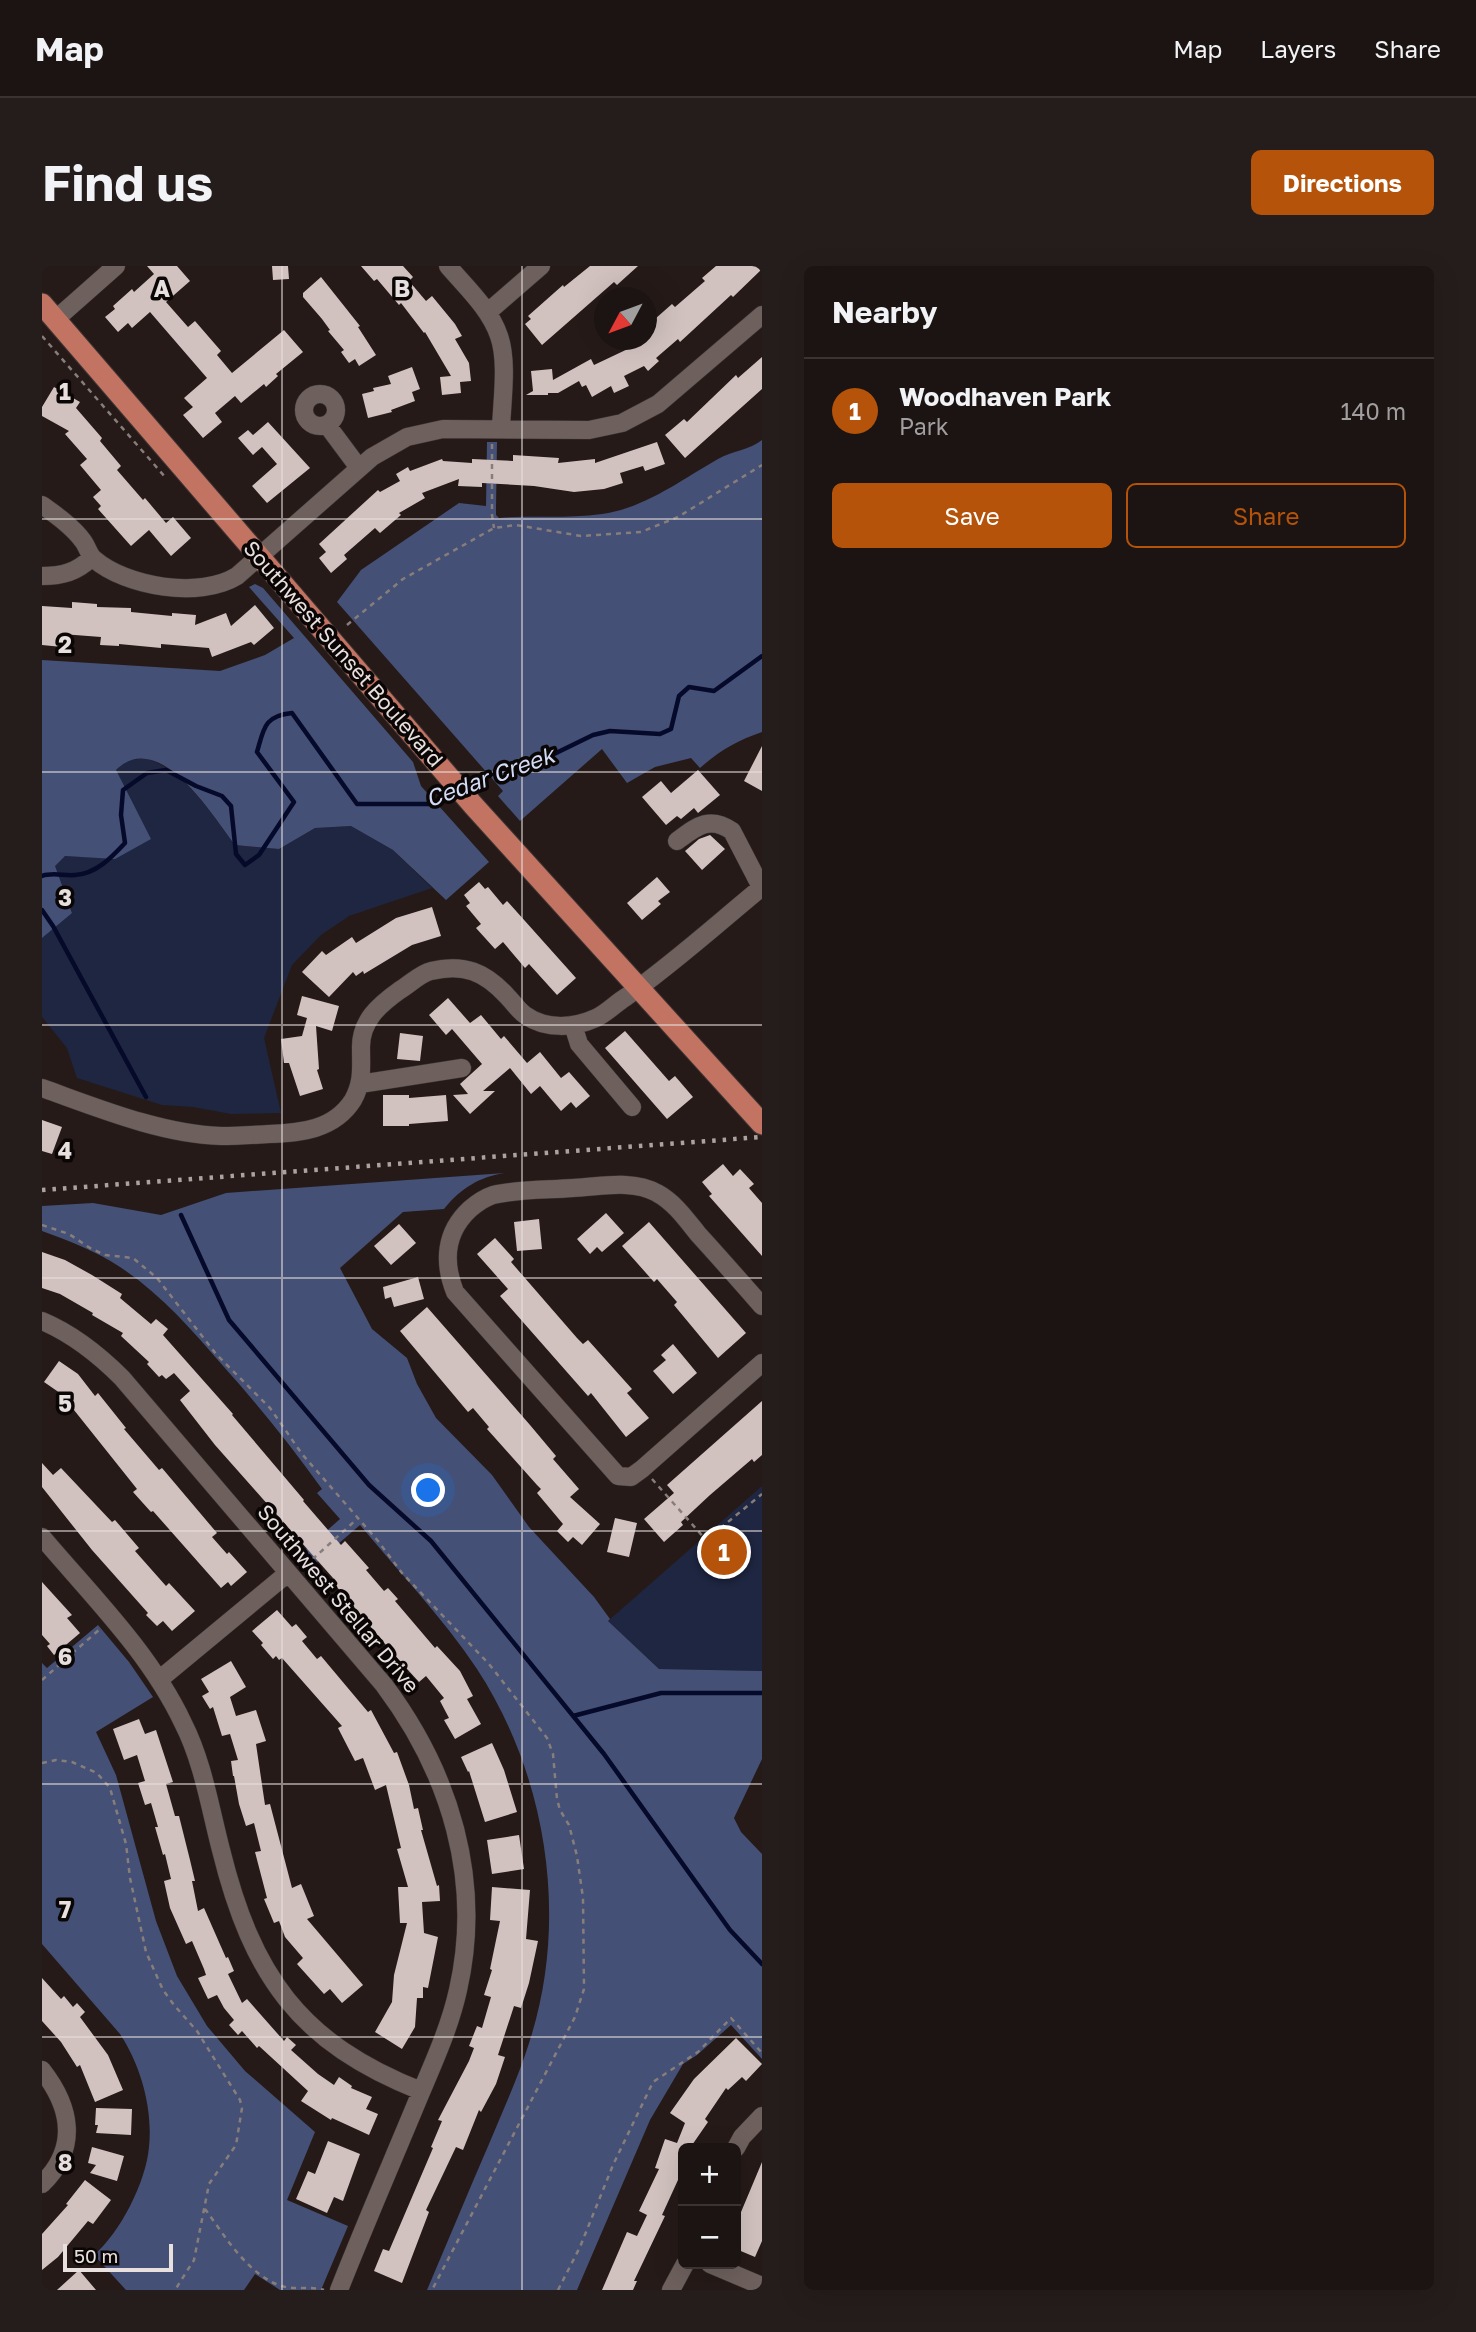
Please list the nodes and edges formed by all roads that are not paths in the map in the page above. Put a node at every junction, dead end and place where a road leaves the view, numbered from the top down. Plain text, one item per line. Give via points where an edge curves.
1 (116, 266) edge
2 (448, 266) edge
3 (541, 266) edge
4 (488, 312) junction
5 (762, 315) edge
6 (47, 320) edge
7 (327, 425) dead end
8 (497, 428) junction
9 (359, 468) junction
10 (42, 505) edge
11 (260, 557) junction
12 (91, 558) junction
13 (42, 576) edge
14 (677, 841) dead end
15 (762, 887) edge
16 (638, 988) junction
17 (573, 1025) junction
18 (462, 1069) dead end
19 (360, 1084) junction
20 (42, 1088) edge
21 (632, 1107) dead end
22 (762, 1124) edge
23 (762, 1306) edge
24 (42, 1321) edge
25 (762, 1363) edge
26 (42, 1538) edge
27 (290, 1575) junction
28 (160, 1679) junction
29 (42, 2070) edge
30 (421, 2091) junction
31 (762, 2116) edge
32 (739, 2143) edge
33 (42, 2184) edge
34 (682, 2269) edge
35 (721, 2269) edge
36 (762, 2286) edge
37 (345, 2288) edge
38 (671, 2290) edge

1 - 6 street
2 - 4 street
3 - 4 street
4 - 8 street via 503,350
5 - 8 street via 667,397 638,416 589,430
6 - 11 main road, Southwest Sunset Boulevard
7 - 9 street
8 - 9 street via 416,433
9 - 11 street
10 - 12 street via 82,539
11 - 12 street via 228,582 196,588 141,584
11 - 16 main road, Southwest Sunset Boulevard via 440,768
12 - 13 street via 66,574
14 - 15 street via 710,822 724,826 732,831
15 - 16 street
16 - 17 street via 599,1017
16 - 22 main road, Southwest Sunset Boulevard
17 - 19 street via 544,1024 525,1015 494,982 476,971 454,967 429,971 372,1013 363,1028
17 - 21 street via 579,1044
18 - 19 street
19 - 20 street via 352,1102 315,1130 219,1136 127,1118
23 - 25 street via 670,1202 646,1187 491,1196 464,1214 449,1241 449,1277 455,1292 623,1478 642,1469
24 - 27 street, Southwest Stellar Drive via 91,1350 122,1378
26 - 28 street
27 - 28 street
27 - 30 street, Southwest Stellar Drive via 399,1706 428,1753 453,1819 465,1901 463,1966 446,2032
28 - 30 street via 191,1741 240,1916 268,1975 299,2014 329,2041 360,2062
29 - 33 street via 67,2115 62,2159
30 - 37 street, Southwest Stellar Drive
31 - 32 street
34 - 38 street
35 - 36 street

